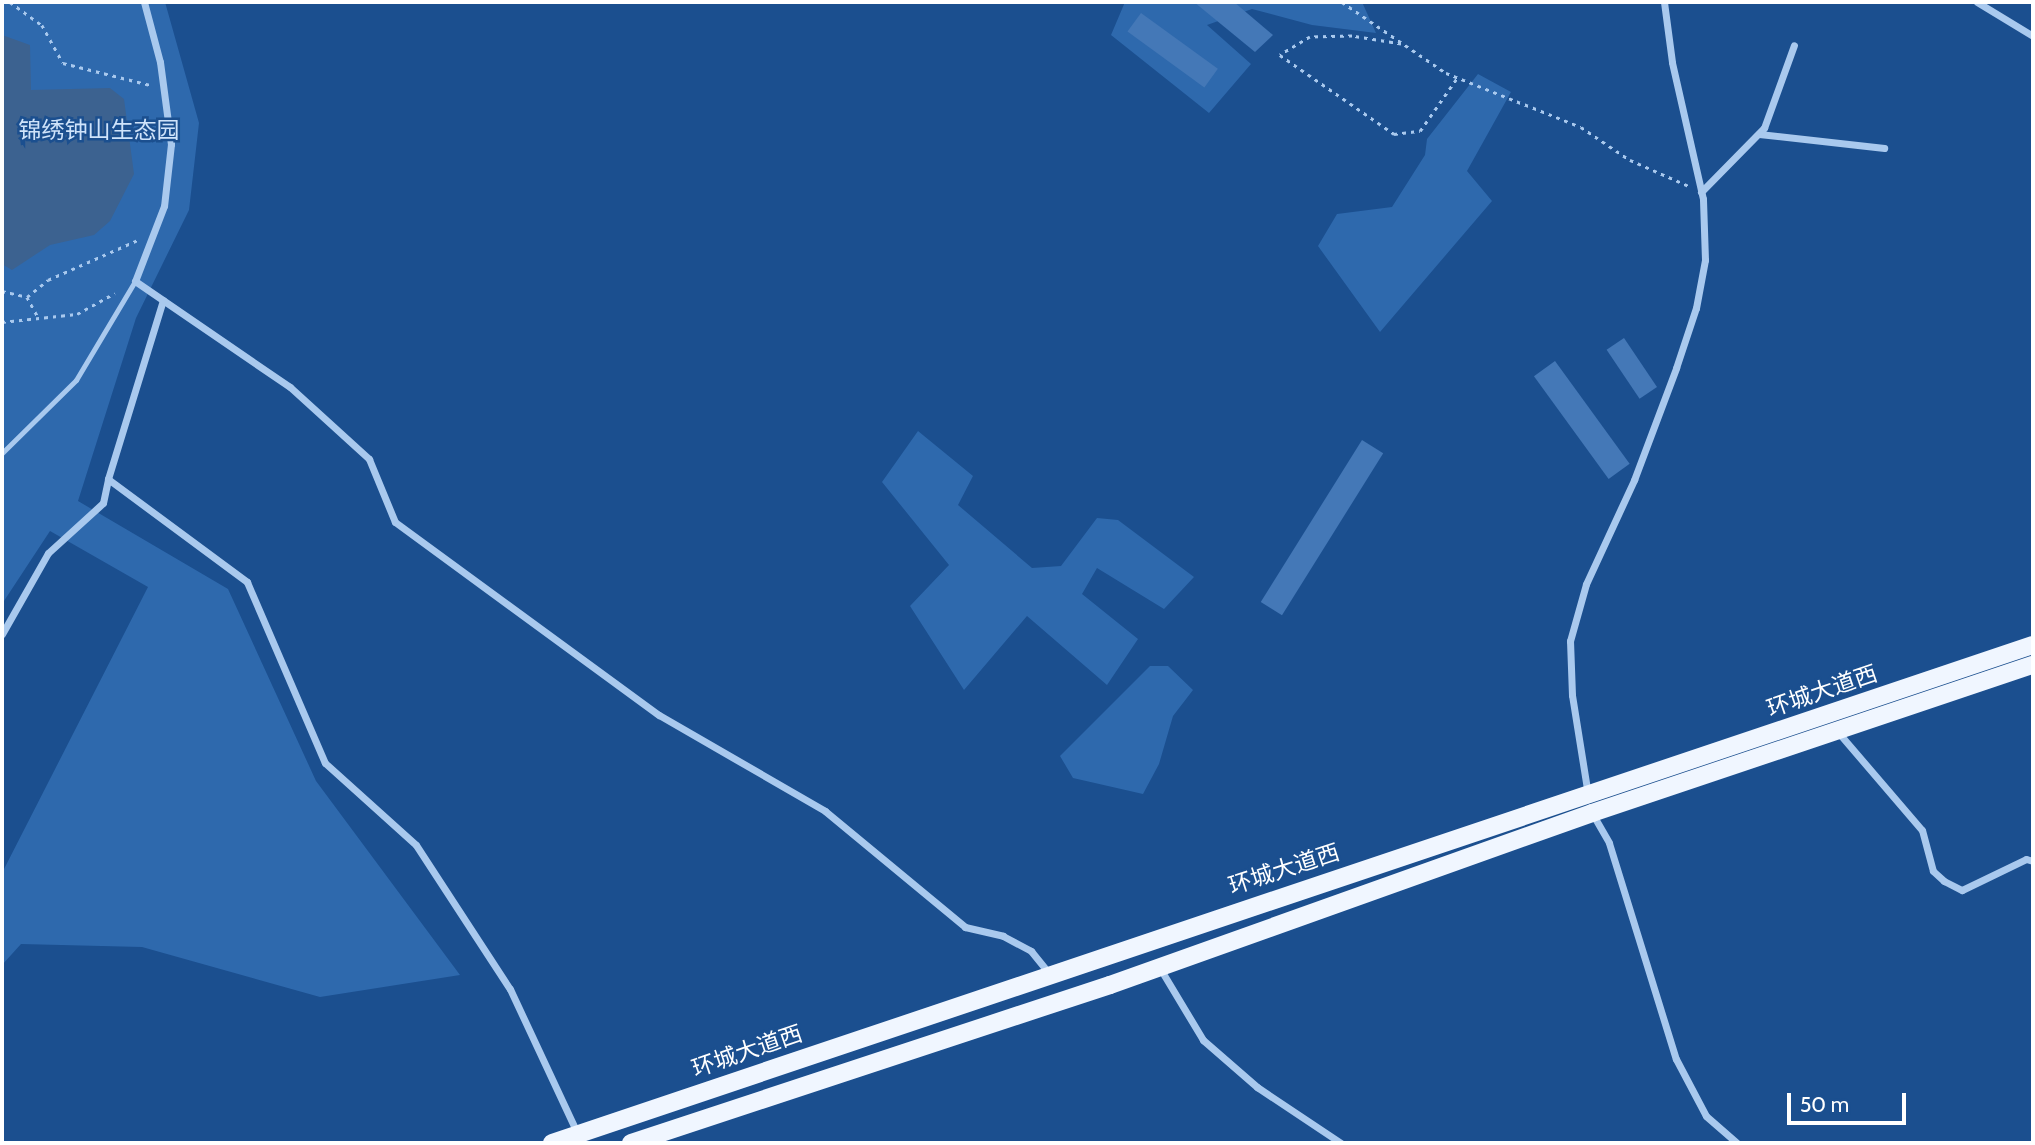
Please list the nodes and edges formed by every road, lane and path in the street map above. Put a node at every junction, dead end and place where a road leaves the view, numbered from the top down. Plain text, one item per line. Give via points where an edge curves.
1 (10, 2) edge
2 (144, 2) edge
3 (1342, 2) edge
4 (1664, 2) edge
5 (1977, 2) edge
6 (2033, 36) edge
7 (1404, 44) junction
8 (1794, 45) dead end
9 (1457, 78) junction
10 (160, 87) junction
11 (1759, 134) junction
12 (1884, 148) dead end
13 (1701, 192) junction
14 (153, 234) junction
15 (135, 281) junction
16 (2, 291) edge
17 (27, 297) junction
18 (163, 300) junction
19 (39, 319) junction
20 (2, 321) edge
21 (2, 453) edge
22 (108, 478) junction
23 (2, 634) edge
24 (2033, 645) edge
25 (2033, 665) edge
26 (1832, 713) junction
27 (1838, 731) junction
28 (1590, 804) junction
29 (2033, 860) edge
30 (1157, 968) junction
31 (1049, 974) junction
32 (577, 1135) junction
33 (552, 1143) edge
34 (631, 1143) edge
35 (1341, 1143) edge
36 (1737, 1143) edge

1 - 10 path via 42,25 63,63
2 - 10 street via 160,62
3 - 7 path
4 - 13 street via 1672,62
5 - 6 street
7 - 9 path
7 - 9 path via 1352,36 1310,37 1280,55 1394,134 1420,131
8 - 11 street
9 - 13 path via 1581,127 1630,160
10 - 14 street via 171,144 164,206
11 - 12 street
11 - 13 street
13 - 28 street via 1705,260 1696,309 1634,480 1586,584 1570,641 1572,695
14 - 15 street
14 - 17 path via 48,280
15 - 18 street
15 - 19 path via 77,314
15 - 21 lane via 76,380
16 - 17 path
17 - 19 path
18 - 22 street
18 - 31 street via 290,387 369,459 395,522 659,715 825,811 965,927 1003,936 1031,951
19 - 20 path
22 - 23 street via 103,503 48,553
22 - 32 street via 247,582 324,762 416,845 510,989
24 - 26 main road, 环城大道西
25 - 27 main road, 环城大道西
26 - 27 street
26 - 28 main road, 环城大道西
27 - 28 main road, 环城大道西
27 - 29 street via 1922,830 1933,871 1944,881 1962,890 2026,859
28 - 30 main road, 环城大道西
28 - 31 main road, 环城大道西
28 - 36 street via 1609,843 1676,1059 1706,1116
30 - 34 main road, 环城大道西
30 - 35 street via 1203,1040 1257,1087
31 - 32 main road, 环城大道西
32 - 33 main road, 环城大道西

